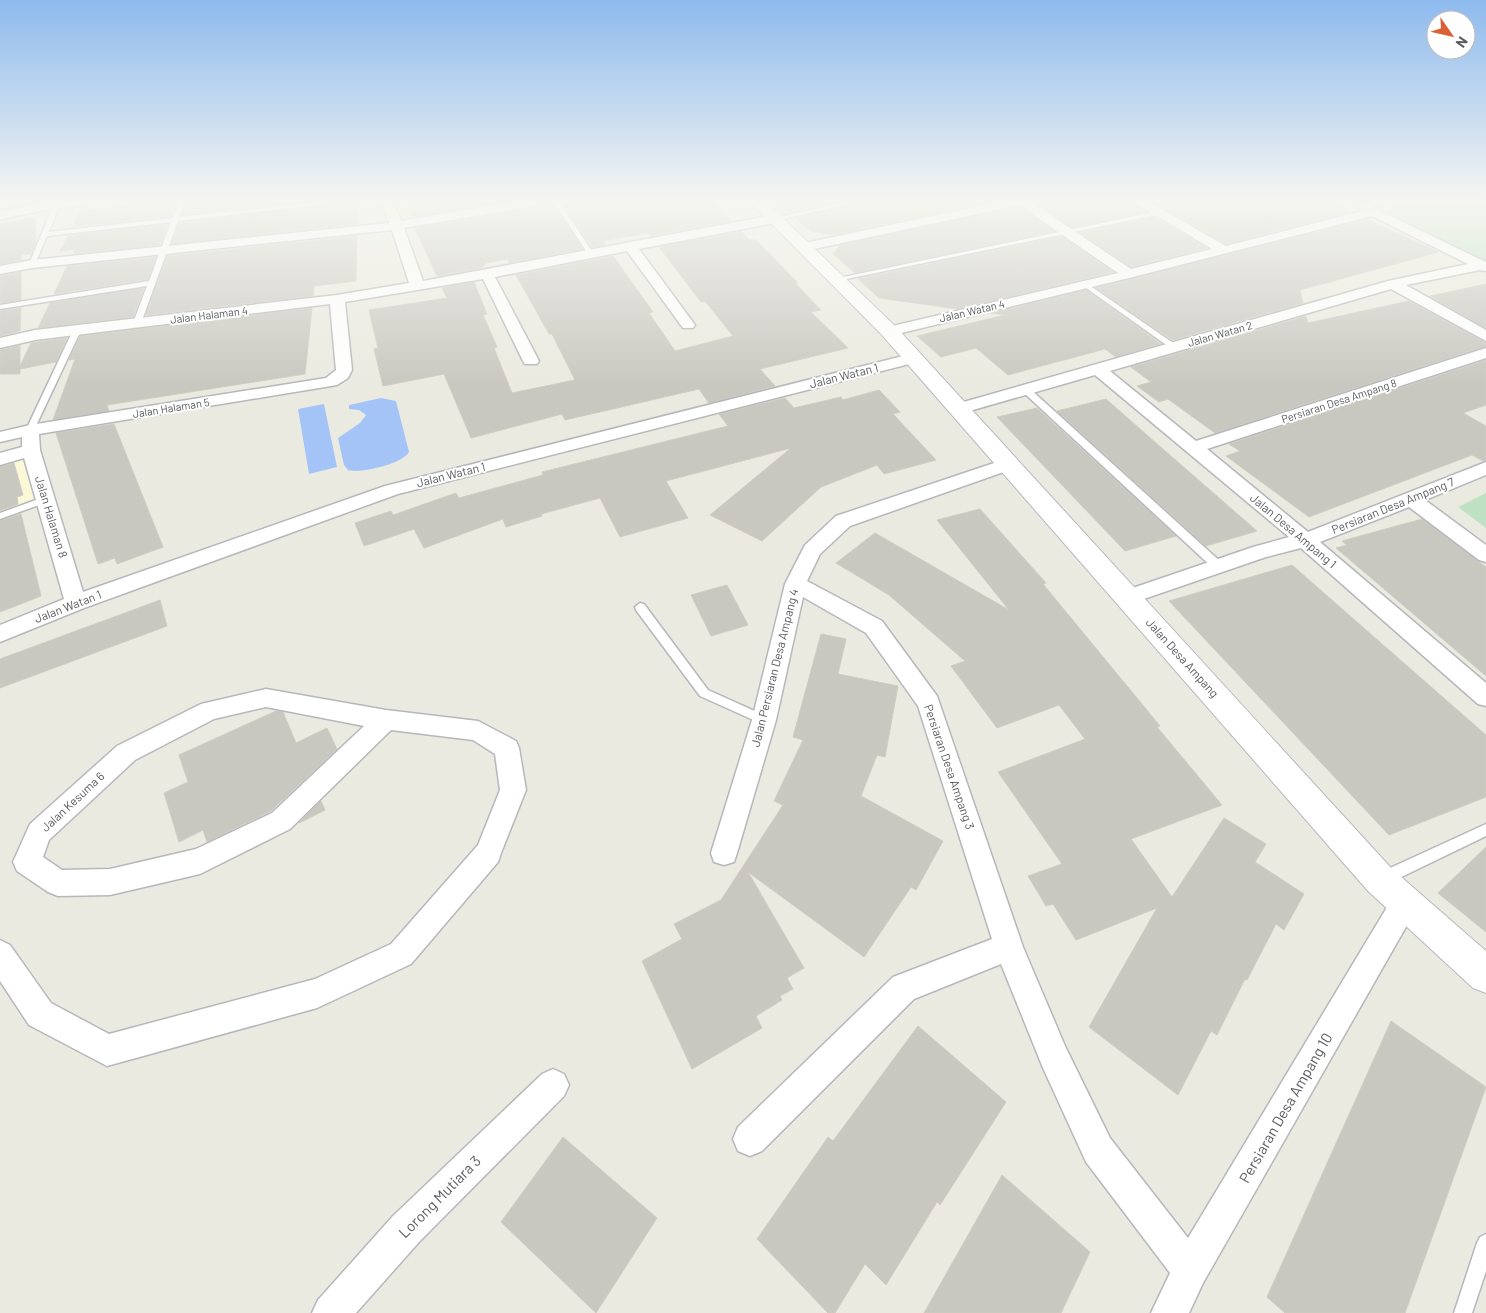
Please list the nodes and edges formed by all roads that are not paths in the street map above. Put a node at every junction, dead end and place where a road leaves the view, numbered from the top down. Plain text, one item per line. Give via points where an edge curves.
1 (39, 263) edge
2 (160, 263) edge
3 (410, 263) edge
4 (540, 263) edge
5 (642, 263) edge
6 (822, 263) edge
7 (913, 263) edge
8 (1107, 263) edge
9 (1114, 263) edge
10 (1169, 263) edge
11 (32, 264) joint
12 (1484, 266) edge
13 (1093, 267) dead end
14 (0, 270) edge
15 (487, 274) junction
16 (1129, 274) junction
17 (838, 279) junction
18 (152, 283) junction
19 (1084, 284) junction
20 (1393, 284) junction
21 (418, 286) junction
22 (337, 299) junction
23 (0, 308) edge
24 (888, 321) junction
25 (137, 323) junction
26 (688, 325) dead end
27 (78, 330) junction
28 (1486, 336) edge
29 (0, 343) edge
30 (1175, 347) junction
31 (1486, 353) edge
32 (915, 358) junction
33 (531, 361) dead end
34 (1098, 369) junction
35 (1026, 390) junction
36 (959, 409) junction
37 (30, 430) junction
38 (0, 438) edge
39 (1193, 448) junction
40 (31, 450) junction
41 (0, 459) edge
42 (1009, 464) junction
43 (1486, 468) edge
44 (47, 499) junction
45 (1411, 500) junction
46 (0, 516) edge
47 (1305, 540) junction
48 (1486, 555) edge
49 (1218, 566) junction
50 (795, 584) junction
51 (1128, 597) junction
52 (76, 603) junction
53 (640, 607) dead end
54 (0, 634) edge
55 (1486, 697) edge
56 (386, 720) junction
57 (764, 720) junction
58 (1486, 830) edge
59 (724, 853) dead end
60 (1380, 880) junction
61 (1405, 904) junction
62 (1009, 947) junction
63 (0, 955) edge
64 (1486, 975) edge
65 (553, 1085) dead end
66 (750, 1139) dead end
67 (1486, 1243) edge
68 (1190, 1270) junction
69 (331, 1313) edge
70 (1170, 1313) edge
71 (1463, 1313) edge

1 - 11 street
2 - 18 lane
3 - 21 street
4 - 15 street, Jalan Halaman 4
5 - 26 street
6 - 17 street, Jalan Desa Ampang
7 - 17 lane
8 - 13 street
9 - 16 street
10 - 16 street, Jalan Watan 4
11 - 14 street
12 - 20 street, Jalan Watan 2
15 - 21 street, Jalan Halaman 4
15 - 33 street
16 - 19 street, Jalan Watan 4
17 - 24 street, Jalan Desa Ampang
18 - 23 lane
18 - 25 lane
19 - 24 street, Jalan Watan 4
19 - 30 lane
20 - 28 street
20 - 30 street, Jalan Watan 2
21 - 22 street, Jalan Halaman 4
22 - 25 street, Jalan Halaman 4
22 - 37 street, Jalan Halaman 5 via 344,370 342,375 323,384
24 - 32 street, Jalan Desa Ampang
25 - 27 street, Jalan Halaman 4
27 - 29 street, Jalan Halaman 4
27 - 37 lane
30 - 34 street, Jalan Watan 2
31 - 39 street, Persiaran Desa Ampang 8
32 - 36 street, Jalan Desa Ampang
32 - 52 street, Jalan Watan 1 via 392,490
34 - 35 street, Jalan Watan 2
34 - 39 street, Jalan Desa Ampang 1
35 - 36 street, Jalan Watan 2
35 - 49 lane
36 - 42 street, Jalan Desa Ampang
37 - 38 street, Jalan Halaman 5
37 - 40 street, Jalan Halaman 8
39 - 47 street, Jalan Desa Ampang 1
40 - 41 street
40 - 44 street, Jalan Halaman 8
42 - 50 street, Jalan Persiaran Desa Ampang 4 via 843,521 812,550
42 - 51 street, Jalan Desa Ampang
43 - 45 street, Persiaran Desa Ampang 7
44 - 46 lane
44 - 52 street, Jalan Halaman 8
45 - 47 street, Persiaran Desa Ampang 7
45 - 48 street
47 - 49 street, Persiaran Desa Ampang 7
47 - 55 street, Jalan Desa Ampang 1
49 - 51 street, Persiaran Desa Ampang 7
50 - 57 street, Jalan Persiaran Desa Ampang 4
50 - 62 street, Persiaran Desa Ampang 3 via 874,628 928,703
51 - 60 street, Jalan Desa Ampang
52 - 54 street, Jalan Watan 1
53 - 57 lane via 704,693
56 - 56 street, Jalan Kesuma 6 via 280,821 200,861 110,882 58,883 26,862 40,832 126,752 209,711 266,698
56 - 63 street, Jalan Kesuma 6 via 478,731 507,748 513,790 488,853 401,954 317,993 107,1050 40,1014
57 - 59 street, Jalan Persiaran Desa Ampang 4
58 - 60 lane
60 - 61 street, Jalan Desa Ampang
61 - 64 street, Jalan Desa Ampang
61 - 68 street, Persiaran Desa Ampang 10
62 - 66 street via 904,988
62 - 68 street, Persiaran Desa Ampang 3 via 1054,1058 1098,1150
65 - 69 street, Lorong Mutiara 3 via 406,1229
67 - 71 lane
68 - 70 street, Persiaran Desa Ampang 10

